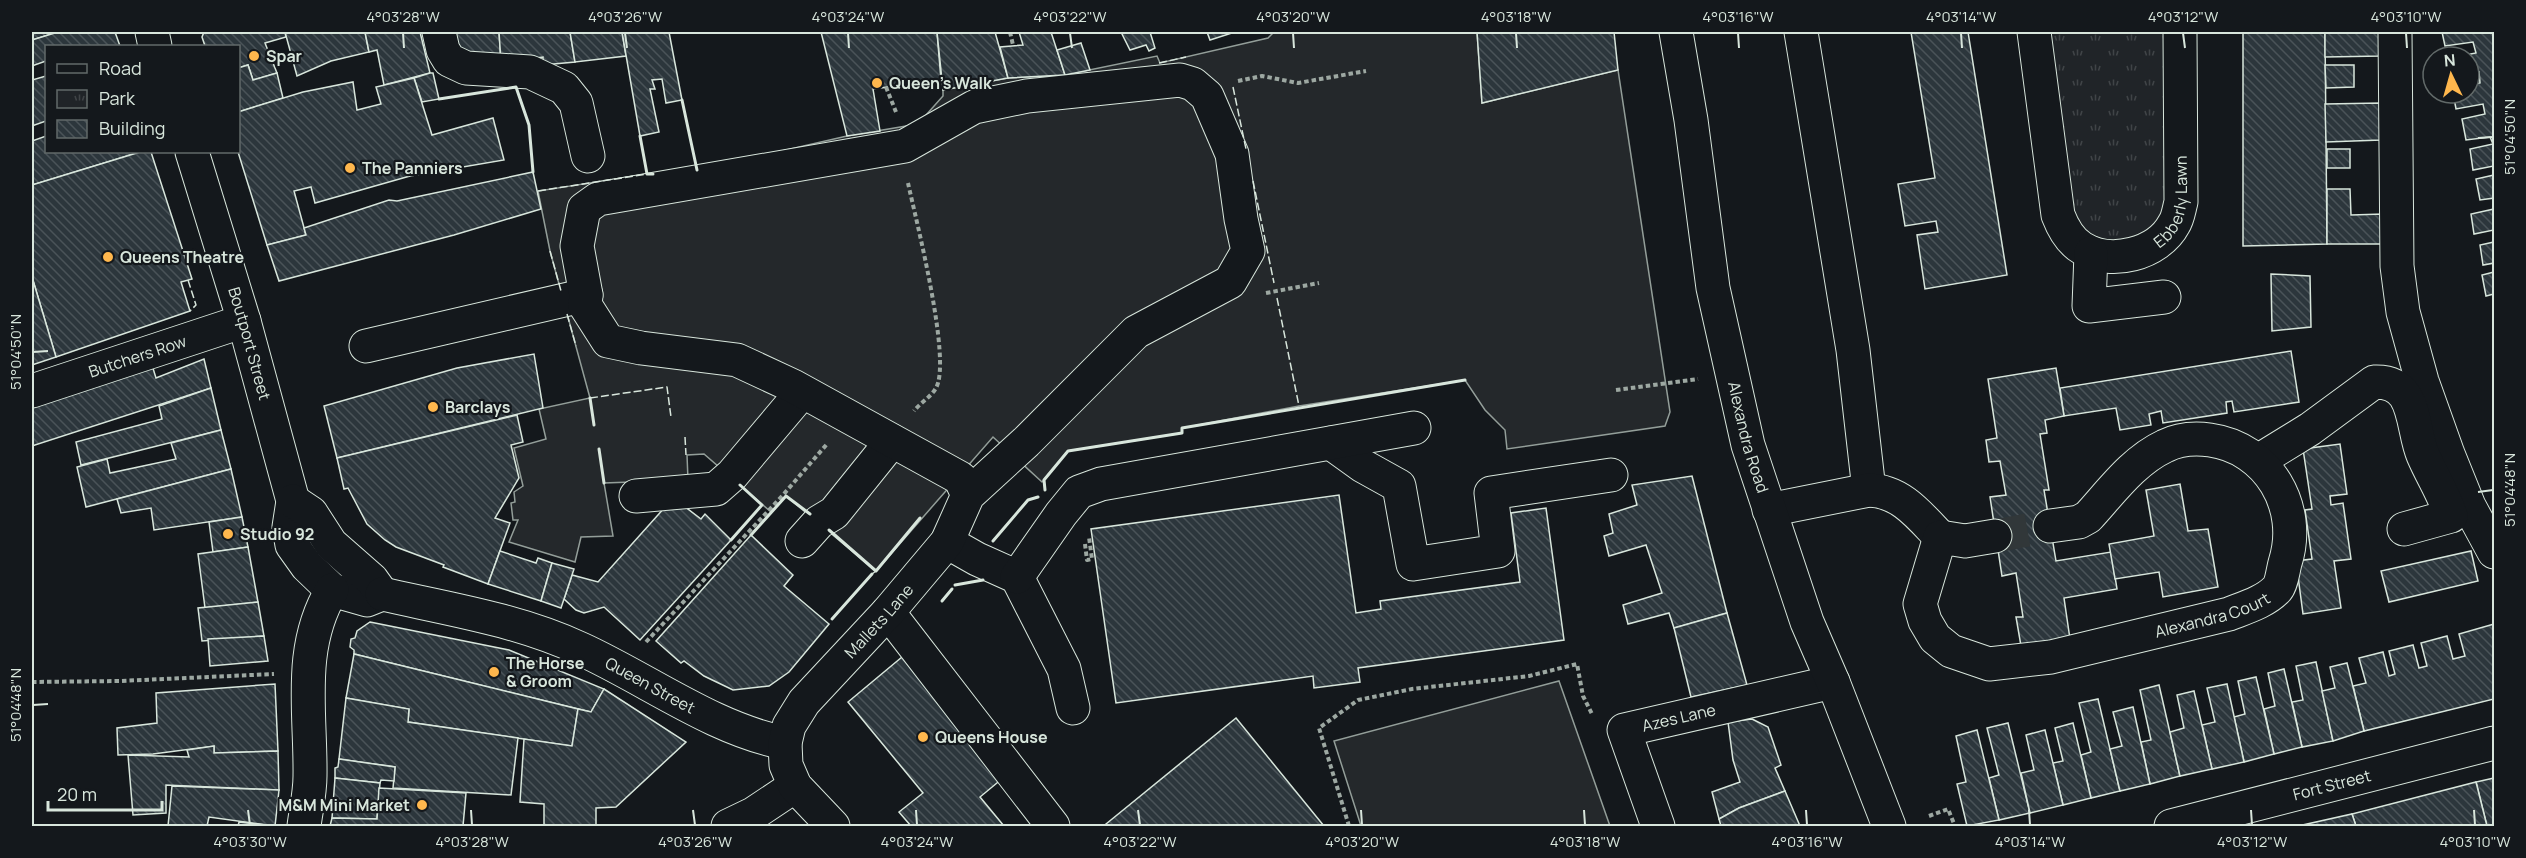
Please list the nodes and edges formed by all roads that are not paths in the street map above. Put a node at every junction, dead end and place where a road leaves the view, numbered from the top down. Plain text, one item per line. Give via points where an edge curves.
1 (439, 32) edge
2 (1676, 32) edge
3 (1801, 32) edge
4 (2034, 32) edge
5 (2180, 32) edge
6 (2395, 32) edge
7 (192, 153) edge
8 (588, 156) dead end
9 (2091, 253) junction
10 (586, 295) junction
11 (2164, 297) dead end
12 (244, 321) junction
13 (366, 346) dead end
14 (32, 391) edge
15 (802, 392) junction
16 (1414, 428) dead end
17 (892, 441) junction
18 (1331, 443) junction
19 (2258, 460) junction
20 (1611, 475) dead end
21 (1869, 490) junction
22 (968, 495) junction
23 (636, 496) dead end
24 (293, 501) junction
25 (1769, 510) junction
26 (2050, 526) tunnel mouth
27 (2404, 529) dead end
28 (1995, 536) tunnel mouth
29 (1940, 537) junction
30 (802, 541) dead end
31 (947, 542) junction
32 (2494, 552) edge
33 (1017, 577) junction
34 (333, 590) junction
35 (382, 594) junction
36 (888, 612) junction
37 (1833, 681) junction
38 (1073, 708) dead end
39 (784, 743) junction
40 (2494, 743) edge
41 (795, 786) junction
42 (304, 826) edge
43 (728, 826) edge
44 (833, 826) edge
45 (1053, 826) edge
46 (1658, 826) edge
47 (1889, 826) edge
48 (2171, 826) edge

1 - 8 street via 449,60 466,68 530,72 564,88 576,103
2 - 25 street, Alexandra Road via 1713,288 1748,445
3 - 21 street via 1852,350
4 - 9 street via 2058,215 2072,239
5 - 9 street, Ebberly Lawn via 2181,202 2175,224 2157,244 2142,252
6 - 32 street via 2397,266 2403,312 2448,454 2469,506
7 - 12 street, Boutport Street
9 - 11 street via 2089,306
10 - 13 street
10 - 15 street via 585,305 608,341 737,360
10 - 22 street via 577,246 584,209 598,200 905,146 974,107 1032,95 1180,80 1199,90 1208,96 1232,154 1248,251 1230,282 1136,332
12 - 14 street, Butchers Row
12 - 24 street, Boutport Street
15 - 17 street
15 - 23 street via 716,489
16 - 18 street
17 - 22 street via 960,478
17 - 30 street via 834,513 819,522
18 - 20 street via 1398,486 1413,564 1498,551 1491,493
18 - 33 street via 1101,484 1079,492
19 - 26 street, Alexandra Court via 2226,442 2180,441 2163,447 2131,470 2088,517
19 - 27 street via 2310,429 2374,382 2394,384 2403,392 2417,424 2422,454 2451,516
19 - 29 street, Alexandra Court via 2285,499 2290,535 2288,556 2278,588 2229,615 2051,657 1989,664 1951,651 1935,638 1925,621 1920,604
21 - 25 street
21 - 29 street via 1896,496
22 - 31 street, Mallets Lane
24 - 34 street, Boutport Street via 289,527 292,545 307,566
24 - 35 street via 311,513 331,544
25 - 37 street, Alexandra Road via 1807,622
28 - 29 street via 1965,541
31 - 33 street
31 - 36 street, Mallets Lane
33 - 38 street via 1064,669
34 - 35 street, Boutport Street via 367,600
34 - 42 street via 312,634 307,673 310,778
35 - 39 street, Queen Street via 497,619 581,649 758,738
36 - 39 street, Mallets Lane via 804,702
36 - 45 street
37 - 46 street, Azes Lane via 1624,730
37 - 47 street, Alexandra Road
39 - 41 street via 786,765
40 - 48 street, Fort Street
41 - 43 street
41 - 44 street

